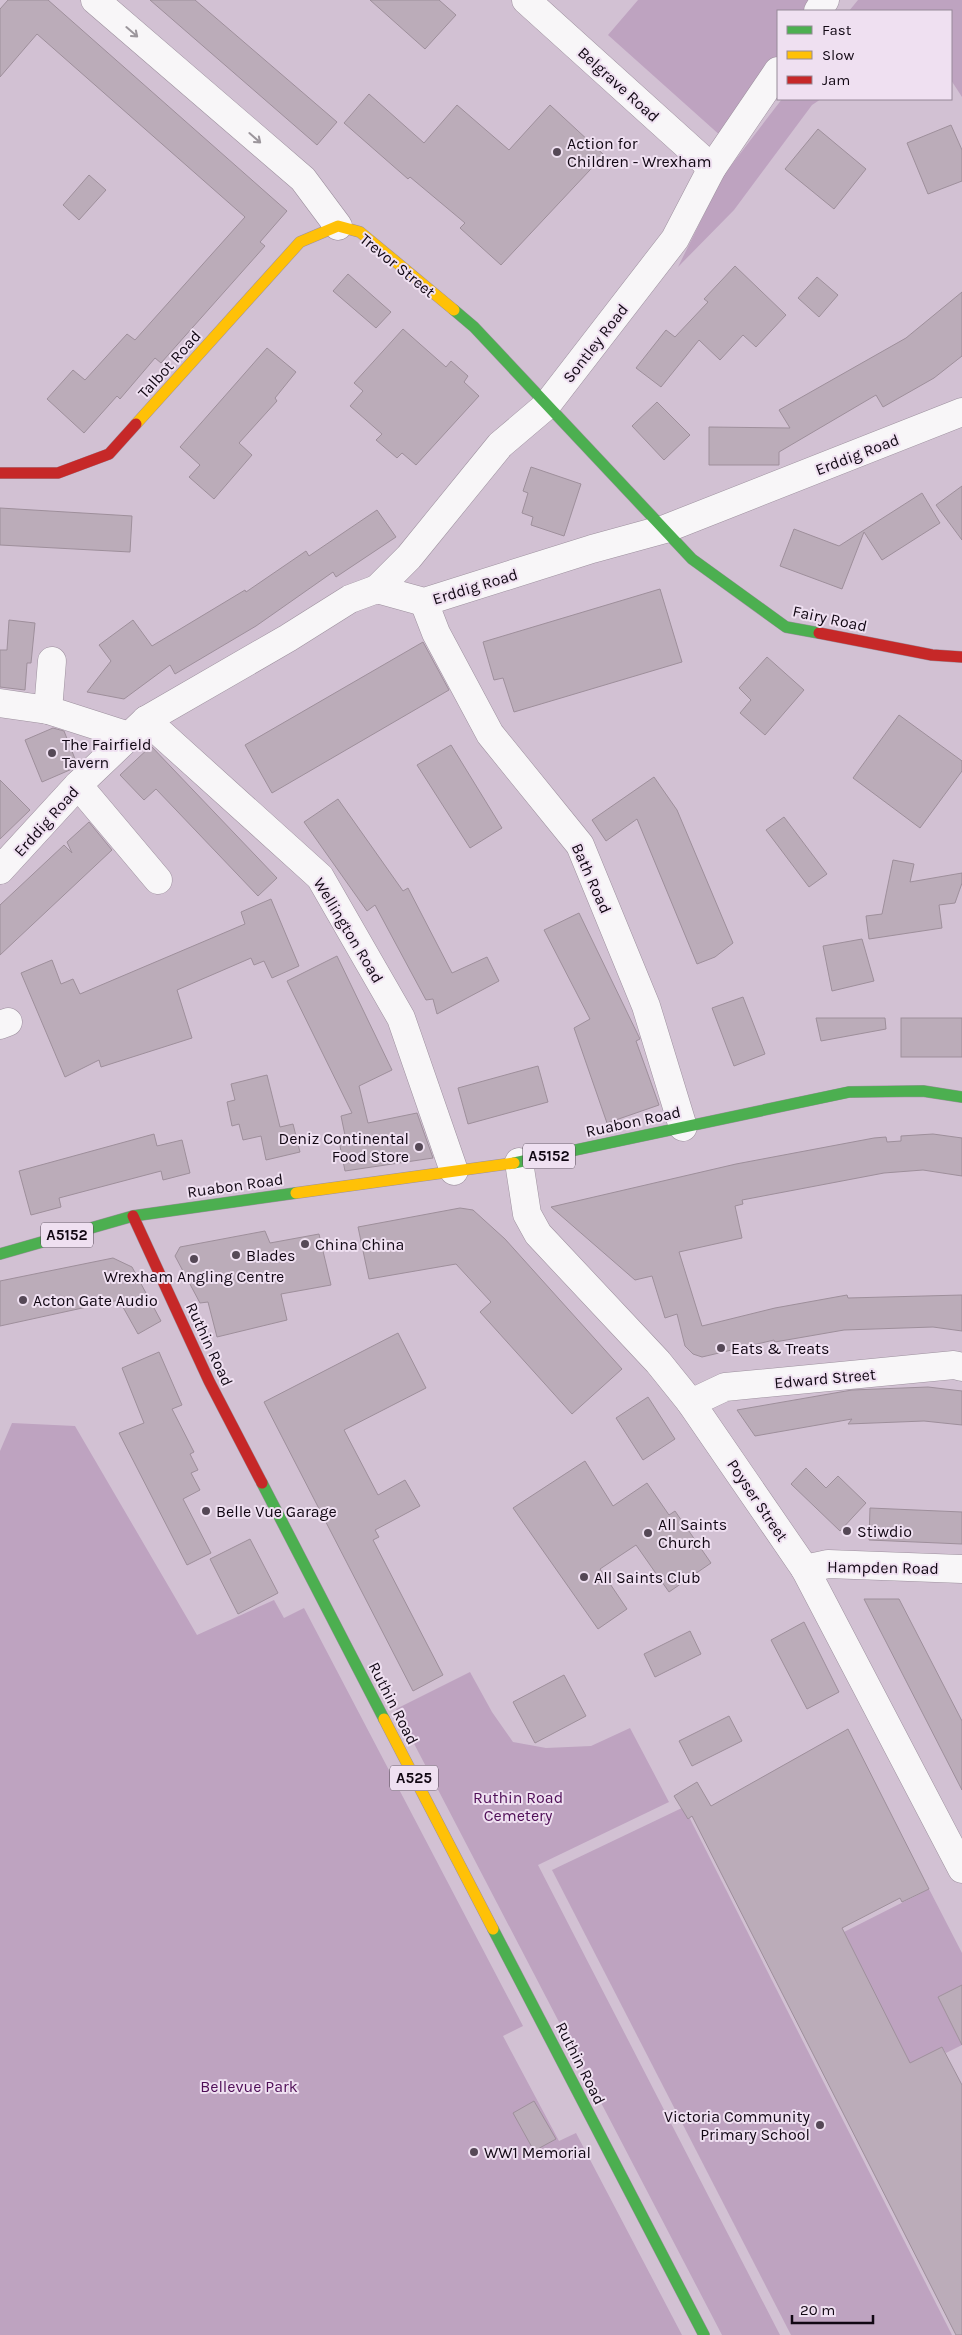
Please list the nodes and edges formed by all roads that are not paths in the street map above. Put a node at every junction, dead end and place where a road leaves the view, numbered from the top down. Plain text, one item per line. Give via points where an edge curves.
1 (94, 0) edge
2 (526, 0) edge
3 (777, 72) edge
4 (712, 168) junction
5 (338, 226) junction
6 (546, 406) junction
7 (962, 412) edge
8 (0, 473) edge
9 (665, 529) junction
10 (377, 589) junction
11 (424, 602) junction
12 (962, 657) edge
13 (52, 661) dead end
14 (0, 703) edge
15 (48, 710) junction
16 (137, 728) junction
17 (78, 785) junction
18 (0, 870) edge
19 (158, 880) dead end
20 (962, 1097) edge
21 (683, 1127) junction
22 (519, 1162) junction
23 (454, 1171) junction
24 (133, 1216) junction
25 (0, 1254) edge
26 (962, 1367) edge
27 (691, 1403) junction
28 (805, 1568) junction
29 (962, 1569) edge
30 (962, 1868) edge
31 (704, 2335) edge

1 -> 5 street via 303,179
2 - 4 street, Belgrave Road
3 - 4 street, Sontley Road
4 - 6 street, Sontley Road via 675,239
5 - 6 main road, Trevor Street via 360,232 474,327
5 - 8 main road, Talbot Road via 300,242 109,454 58,473
6 - 9 main road, Trevor Street
6 - 10 street, Sontley Road via 500,445 408,557
7 - 9 street, Erddig Road
9 - 11 street, Erddig Road
9 - 12 main road, Fairy Road via 692,559 786,627 932,655
10 - 11 street, Erddig Road
10 - 16 street, Erddig Road via 350,599
11 - 21 street, Bath Road via 436,633 490,734 580,845 646,1006
13 - 15 street
14 - 15 street
15 - 16 street
16 - 17 street, Erddig Road
16 - 23 street, Wellington Road via 320,877 401,1018
17 - 18 street, Erddig Road
17 - 19 street
20 - 21 main road, Ruabon Road / A5152 via 924,1091 849,1092
21 - 22 main road, Ruabon Road / A5152
22 - 23 main road, Ruabon Road / A5152
22 - 27 street, Poyser Street via 527,1214 538,1234 658,1362
23 - 24 main road, Ruabon Road / A5152
24 - 25 main road, A5152
24 - 31 main road, Ruthin Road / A525 via 209,1382
26 - 27 street, Edward Street via 954,1365 725,1387
27 - 28 street, Poyser Street
28 - 29 street, Hampden Road via 828,1564
28 - 30 street, Poyser Street

